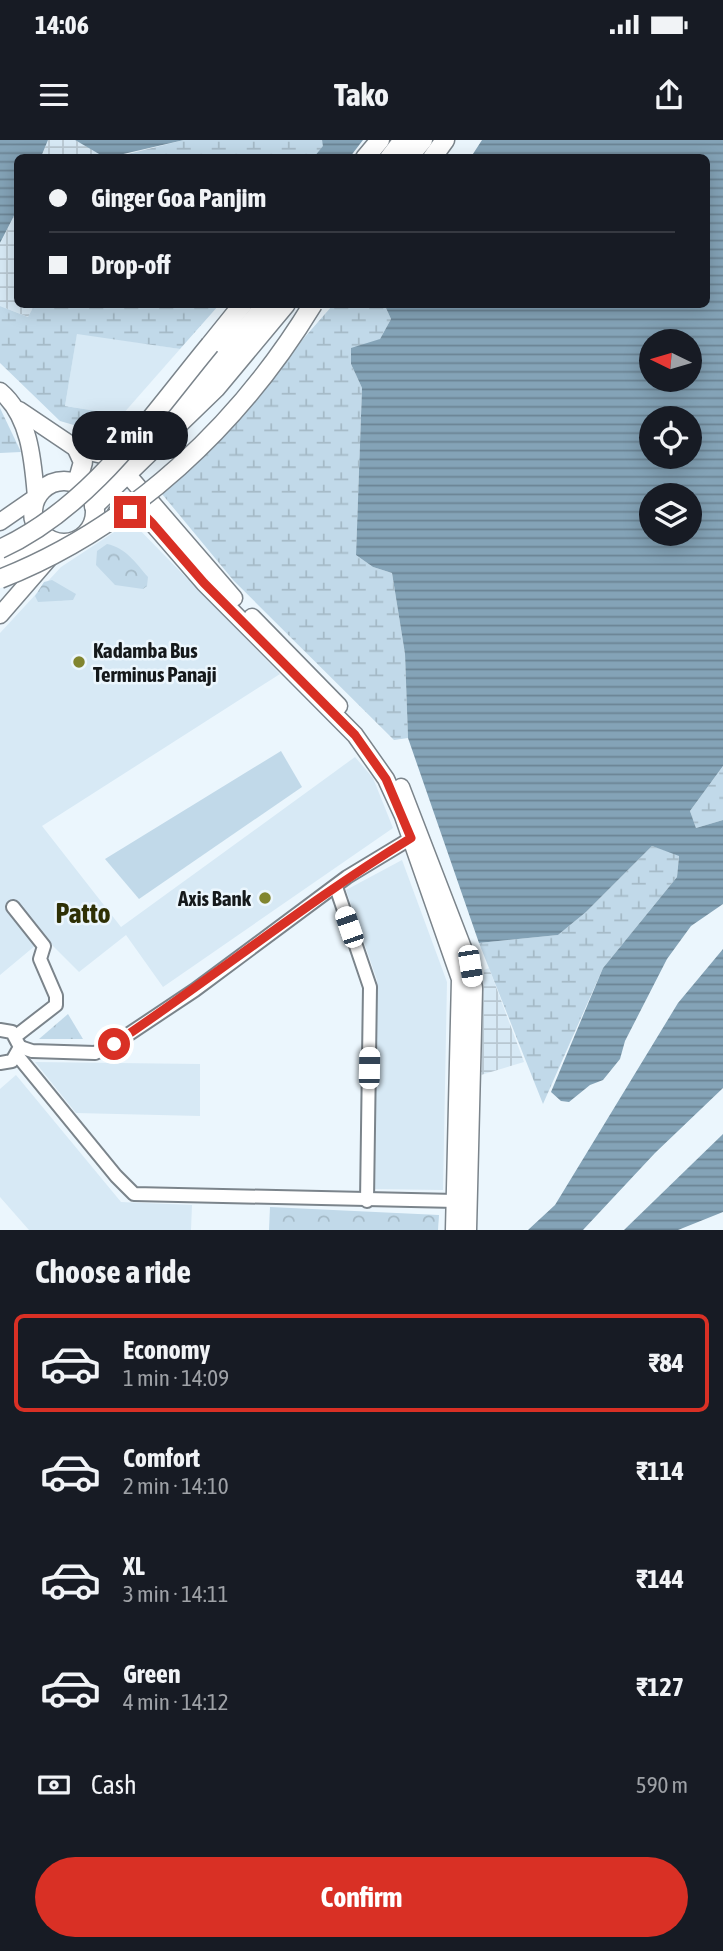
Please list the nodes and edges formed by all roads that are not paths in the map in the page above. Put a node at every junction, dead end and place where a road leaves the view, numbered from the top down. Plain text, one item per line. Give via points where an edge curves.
1 (380, 140) edge
2 (403, 140) edge
3 (423, 140) edge
4 (368, 154) edge
5 (392, 154) edge
6 (411, 154) edge
7 (240, 308) edge
8 (263, 308) edge
9 (283, 308) edge
10 (308, 308) edge
11 (310, 308) edge
12 (0, 390) edge
13 (17, 408) junction
14 (77, 449) junction
15 (123, 466) junction
16 (79, 484) junction
17 (36, 497) junction
18 (94, 514) junction
19 (0, 522) edge
20 (58, 542) junction
21 (0, 550) edge
22 (0, 568) edge
23 (0, 579) edge
24 (0, 615) edge
25 (416, 835) junction
26 (336, 887) junction
27 (13, 907) dead end
28 (0, 1030) edge
29 (18, 1046) junction
30 (1, 1064) edge
31 (463, 1160) junction
32 (367, 1201) junction
33 (456, 1201) junction
34 (454, 1230) edge
35 (468, 1230) edge

1 - 4 highway
2 - 5 highway
3 - 6 highway
7 - 21 highway, bridge via 91,485
8 - 15 highway
9 - 15 highway via 216,388
10 - 22 highway, bridge via 178,453 82,529
11 - 23 highway, bridge via 289,344 179,467 140,501 81,540
12 - 13 main road
13 - 14 main road
13 - 17 main road via 29,445
14 - 15 main road
14 - 16 highway via 83,462
15 - 16 highway
15 - 18 highway
15 - 25 main road via 227,592 356,723 397,778
16 - 17 highway via 58,481
16 - 18 highway via 90,494
17 - 19 main road
17 - 20 highway via 35,523 39,531
18 - 20 highway via 79,539
18 - 25 main road via 145,516 204,583 355,735 386,779
20 - 21 main road
20 - 24 main road
25 - 26 street
25 - 31 main road via 470,966 474,988
26 - 29 street via 114,1044 95,1053 32,1051
26 - 32 street via 370,987
27 - 29 street via 44,946 40,958 56,996 56,1004
28 - 29 street via 7,1030
29 - 30 street
29 - 32 street via 134,1194
31 - 33 main road
31 - 35 main road
32 - 33 street
33 - 34 main road

